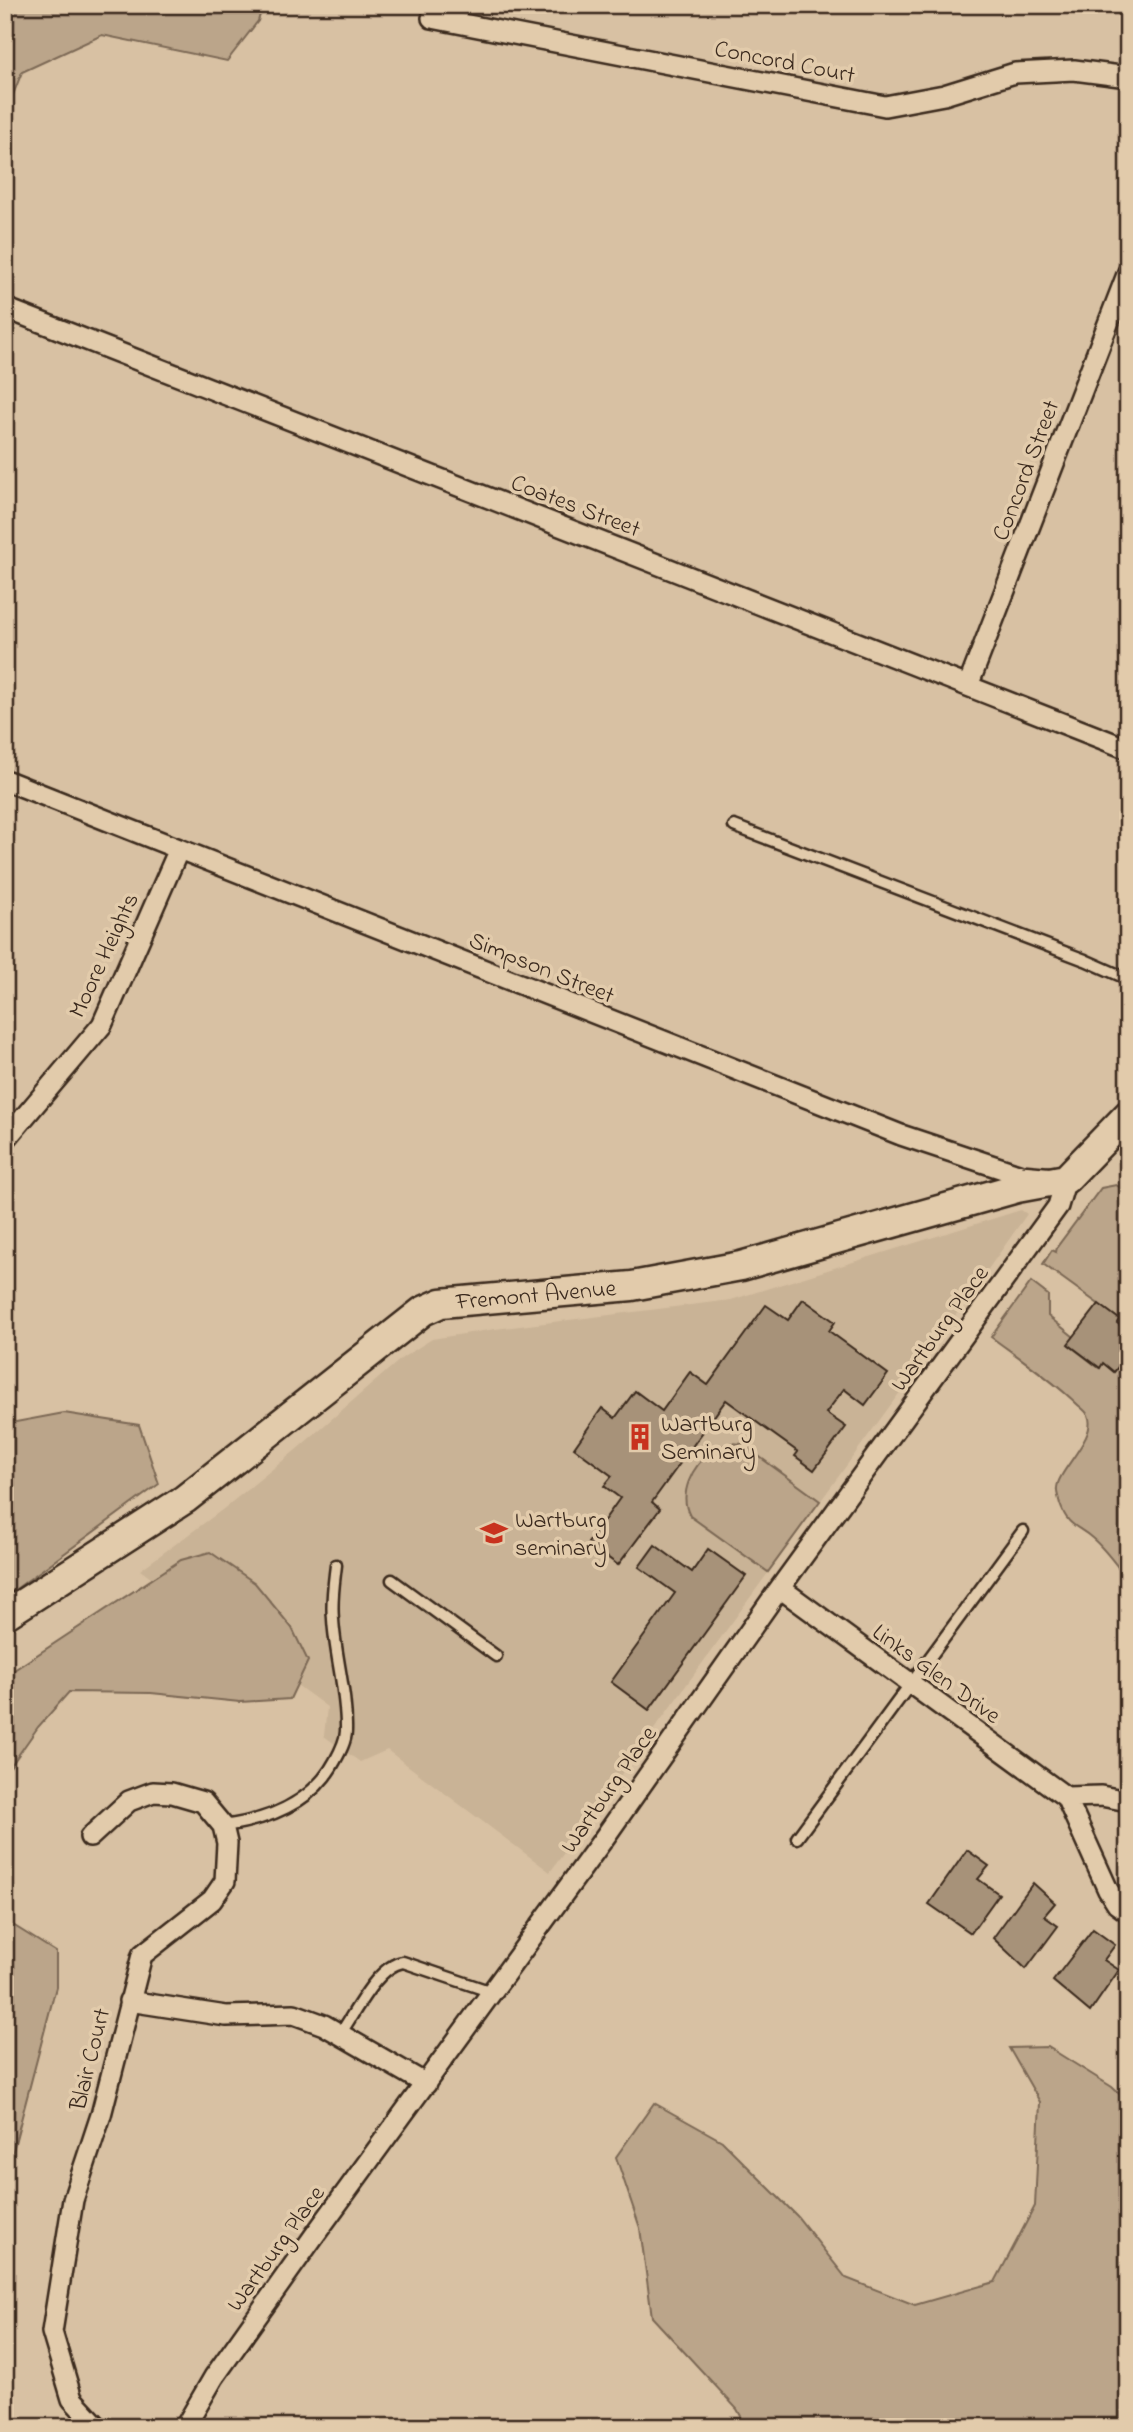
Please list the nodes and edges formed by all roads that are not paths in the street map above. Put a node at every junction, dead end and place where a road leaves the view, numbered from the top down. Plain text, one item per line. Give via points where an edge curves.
1 (432, 18) dead end
2 (1128, 77) edge
3 (1128, 272) edge
4 (5, 308) edge
5 (968, 686) junction
6 (1128, 749) edge
7 (5, 780) edge
8 (734, 826) dead end
9 (179, 849) junction
10 (1128, 979) edge
11 (1128, 1115) edge
12 (5, 1140) edge
13 (1066, 1179) junction
14 (1023, 1531) dead end
15 (335, 1565) dead end
16 (392, 1580) dead end
17 (780, 1588) junction
18 (5, 1615) edge
19 (496, 1656) dead end
20 (910, 1684) junction
21 (1066, 1797) junction
22 (1128, 1801) edge
23 (223, 1826) junction
24 (90, 1837) dead end
25 (797, 1838) dead end
26 (1128, 1912) edge
27 (492, 1992) junction
28 (129, 2001) junction
29 (340, 2034) junction
30 (426, 2084) junction
31 (98, 2427) edge
32 (185, 2427) edge

1 - 2 street, Concord Court via 885,106 944,95 1015,73 1074,70
3 - 5 street, Concord Street
4 - 5 street, Coates Street
5 - 6 street, Coates Street
7 - 9 street, Simpson Street
8 - 10 lane
9 - 12 street, Moore Heights via 102,1025
9 - 13 street, Simpson Street via 901,1135 1021,1175
11 - 13 main road
13 - 17 street, Wartburg Place via 1058,1206
13 - 18 main road, Fremont Avenue via 1017,1188 741,1266 632,1286 441,1303 423,1311 185,1499
14 - 20 lane
15 - 23 lane via 333,1619 346,1734 340,1753 298,1803 274,1815
16 - 19 lane
17 - 20 street, Links Glen Drive
17 - 27 street, Wartburg Place
20 - 21 street, Links Glen Drive
20 - 25 lane
21 - 22 street
21 - 26 street, Links Glen Drive via 1108,1890
23 - 24 street via 203,1802 153,1792 129,1801
23 - 28 street via 225,1881 212,1900 142,1955
27 - 29 lane via 403,1962 394,1963 384,1970
27 - 30 street, Wartburg Place
28 - 29 street, Blair Court via 226,2016 294,2014
28 - 31 street, Blair Court via 101,2115 73,2200 52,2332 72,2399
29 - 30 street, Blair Court
30 - 32 street, Wartburg Place via 214,2377

